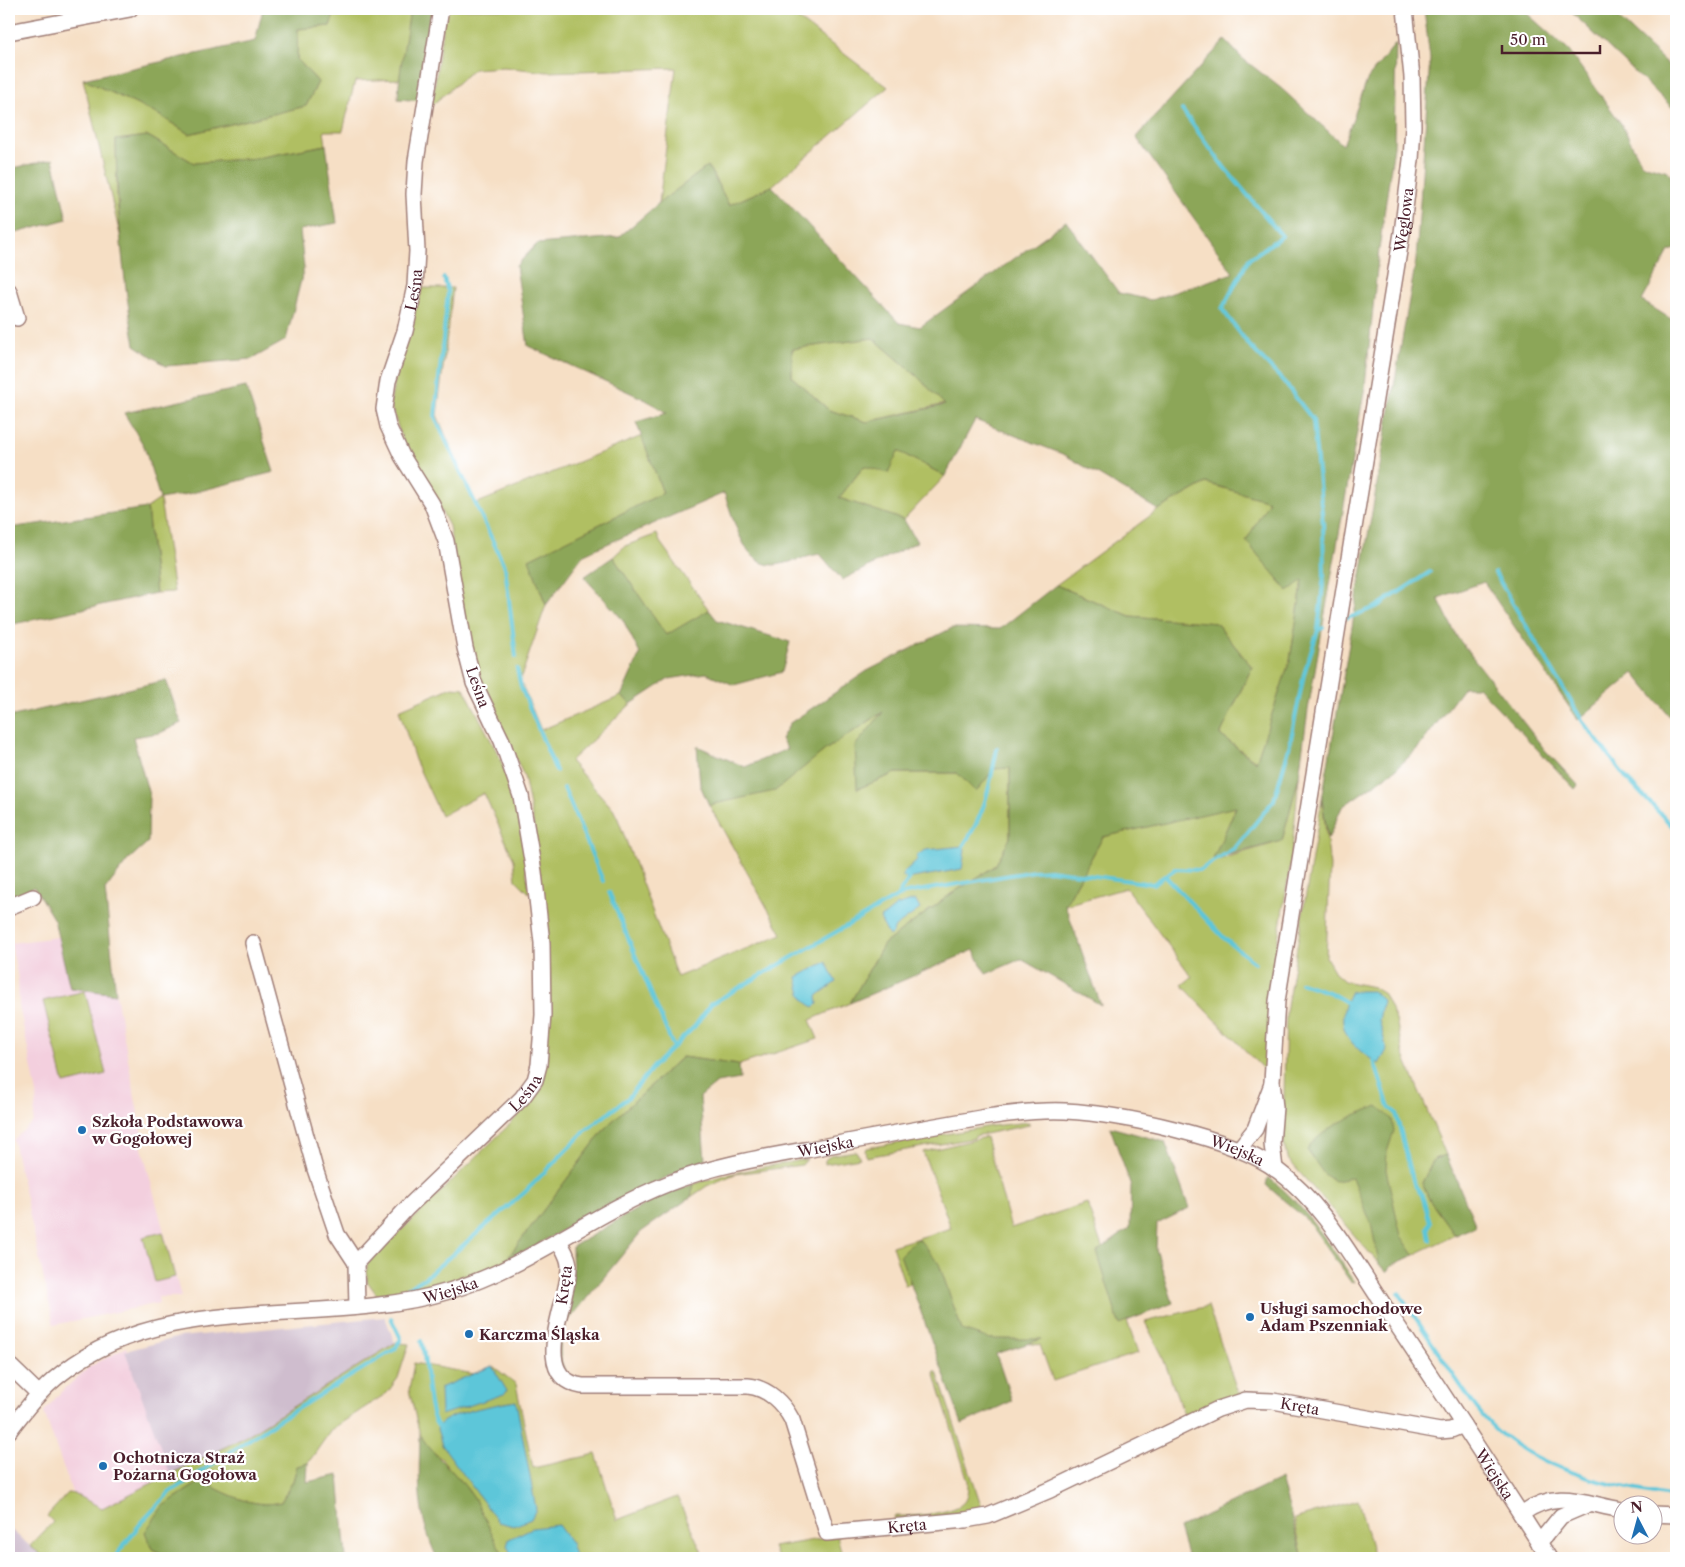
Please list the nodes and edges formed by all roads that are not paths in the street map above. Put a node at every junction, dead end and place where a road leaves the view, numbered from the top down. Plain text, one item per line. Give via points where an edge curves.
1 (130, 9) edge
2 (441, 9) edge
3 (1405, 9) edge
4 (9, 32) edge
5 (9, 291) edge
6 (16, 318) dead end
7 (33, 897) dead end
8 (9, 907) edge
9 (253, 943) dead end
10 (1272, 1082) junction
11 (1239, 1149) junction
12 (1275, 1169) junction
13 (559, 1242) junction
14 (356, 1263) junction
15 (357, 1307) junction
16 (9, 1366) edge
17 (39, 1394) junction
18 (1463, 1425) junction
19 (9, 1431) edge
20 (1589, 1504) junction
21 (1612, 1508) edge
22 (1521, 1514) junction
23 (1662, 1514) edge
24 (1676, 1515) edge
25 (1539, 1543) junction
26 (1548, 1558) edge

1 - 4 street
2 - 14 street, Leśna via 416,161 415,286 405,331 388,381 384,409 402,456 432,504 446,541 474,683 502,741 521,796 542,943 542,1025 535,1080 522,1098 408,1207
3 - 10 street, Węglowa via 1412,85 1411,160 1277,1001
5 - 6 street
7 - 8 street
9 - 14 street via 316,1169 337,1234
10 - 11 street via 1255,1129
10 - 12 street
11 - 12 street, Wiejska
11 - 13 street, Wiejska via 1194,1135 1095,1114 1056,1111 1004,1114 707,1170 652,1190
12 - 18 street, Wiejska via 1306,1197 1329,1225
13 - 15 street, Wiejska via 464,1286 416,1299
13 - 18 street, Kręta via 569,1265 554,1338 556,1363 562,1376 582,1386 748,1386 766,1391 792,1420 828,1534 988,1516 1057,1487 1205,1414 1246,1400 1273,1401 1440,1431
14 - 15 street
15 - 17 street, Wiejska via 152,1327 91,1354 60,1374
16 - 17 street
17 - 19 street, Wiejska
18 - 22 street, Wiejska
20 - 21 street
20 - 22 street via 1562,1497 1537,1504
20 - 25 street via 1561,1516
22 - 25 street, Wiejska
23 - 24 street
25 - 26 street, Wiejska

